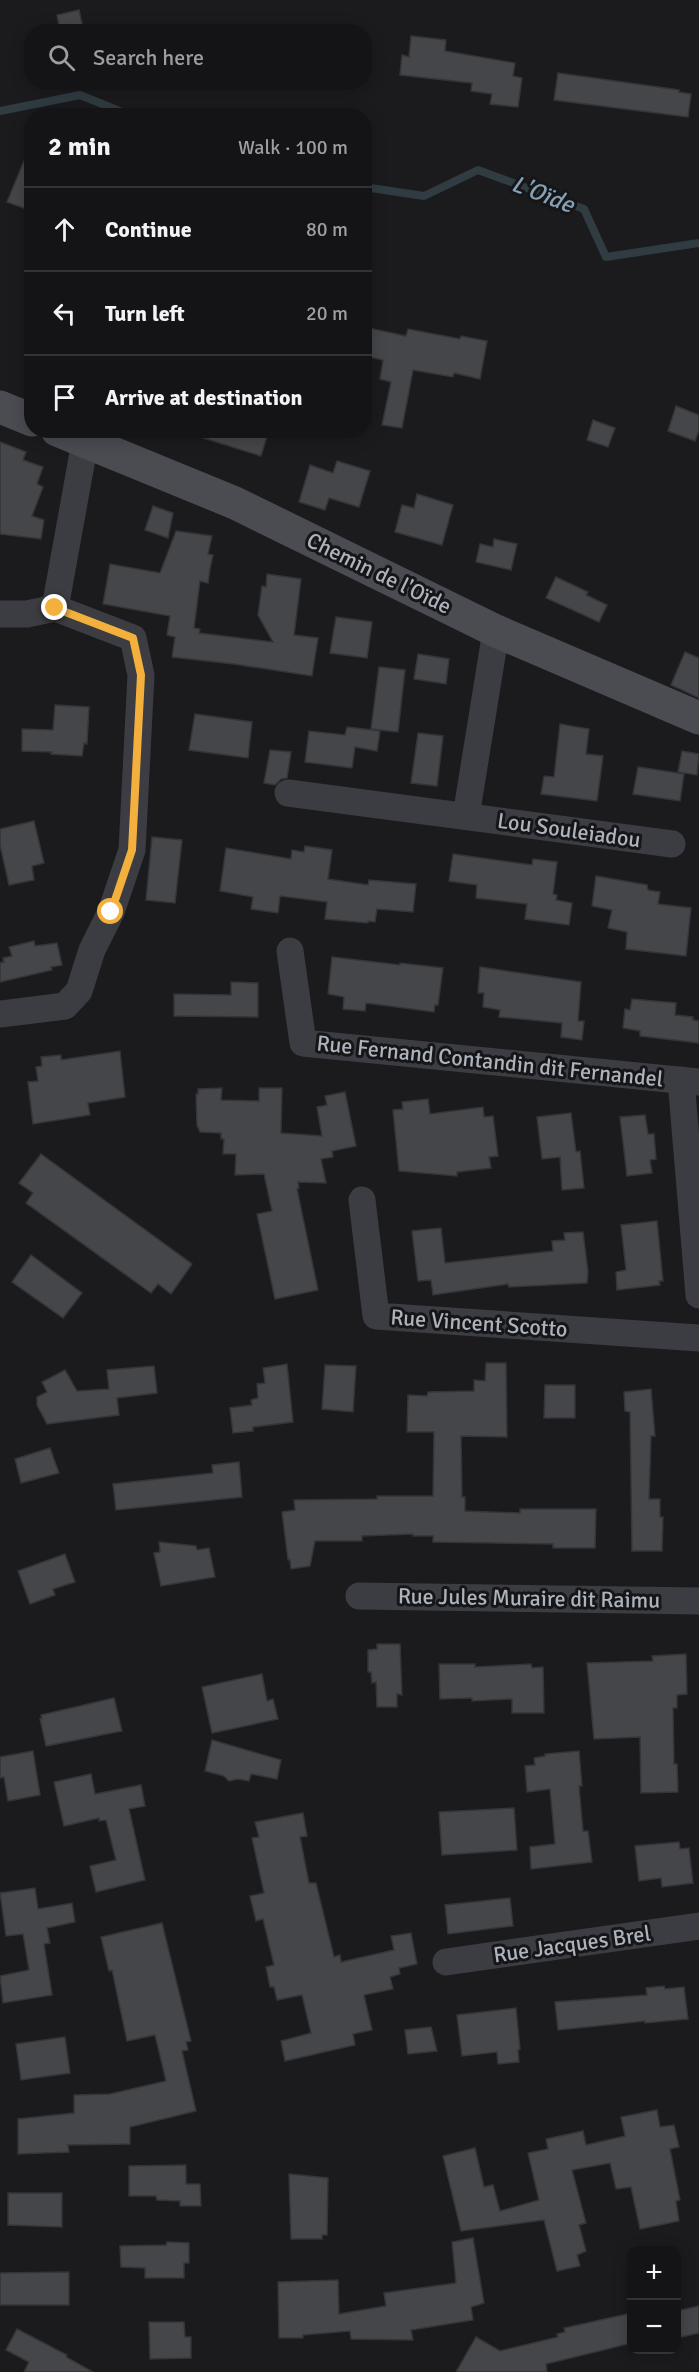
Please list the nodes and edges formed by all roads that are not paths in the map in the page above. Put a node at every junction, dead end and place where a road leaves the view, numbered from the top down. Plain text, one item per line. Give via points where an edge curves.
1 (0, 407) edge
2 (24, 417) edge
3 (71, 438) edge
4 (76, 438) edge
5 (55, 608) junction
6 (0, 614) edge
7 (496, 631) junction
8 (699, 718) edge
9 (288, 793) dead end
10 (466, 816) junction
11 (672, 843) dead end
12 (290, 951) dead end
13 (0, 1014) edge
14 (690, 1081) edge
15 (362, 1200) dead end
16 (699, 1295) edge
17 (699, 1338) edge
18 (359, 1596) dead end
19 (699, 1601) edge
20 (699, 1926) edge
21 (446, 1962) dead end

1 - 2 street
3 - 5 street
4 - 7 street, Chemin de l'Oïde via 235,503
5 - 6 street
5 - 13 street via 133,638 141,675 132,850 79,991 65,1005
7 - 8 street, Chemin de l'Oïde
7 - 10 street, Lou Souleiadou
9 - 10 street, Lou Souleiadou
10 - 11 street, Lou Souleiadou
12 - 14 street, Rue Fernand Contandin dit Fernandel via 303,1043
14 - 16 street
15 - 17 street, Rue Vincent Scotto via 376,1316
18 - 19 street, Rue Jules Muraire dit Raimu
20 - 21 street, Rue Jacques Brel

